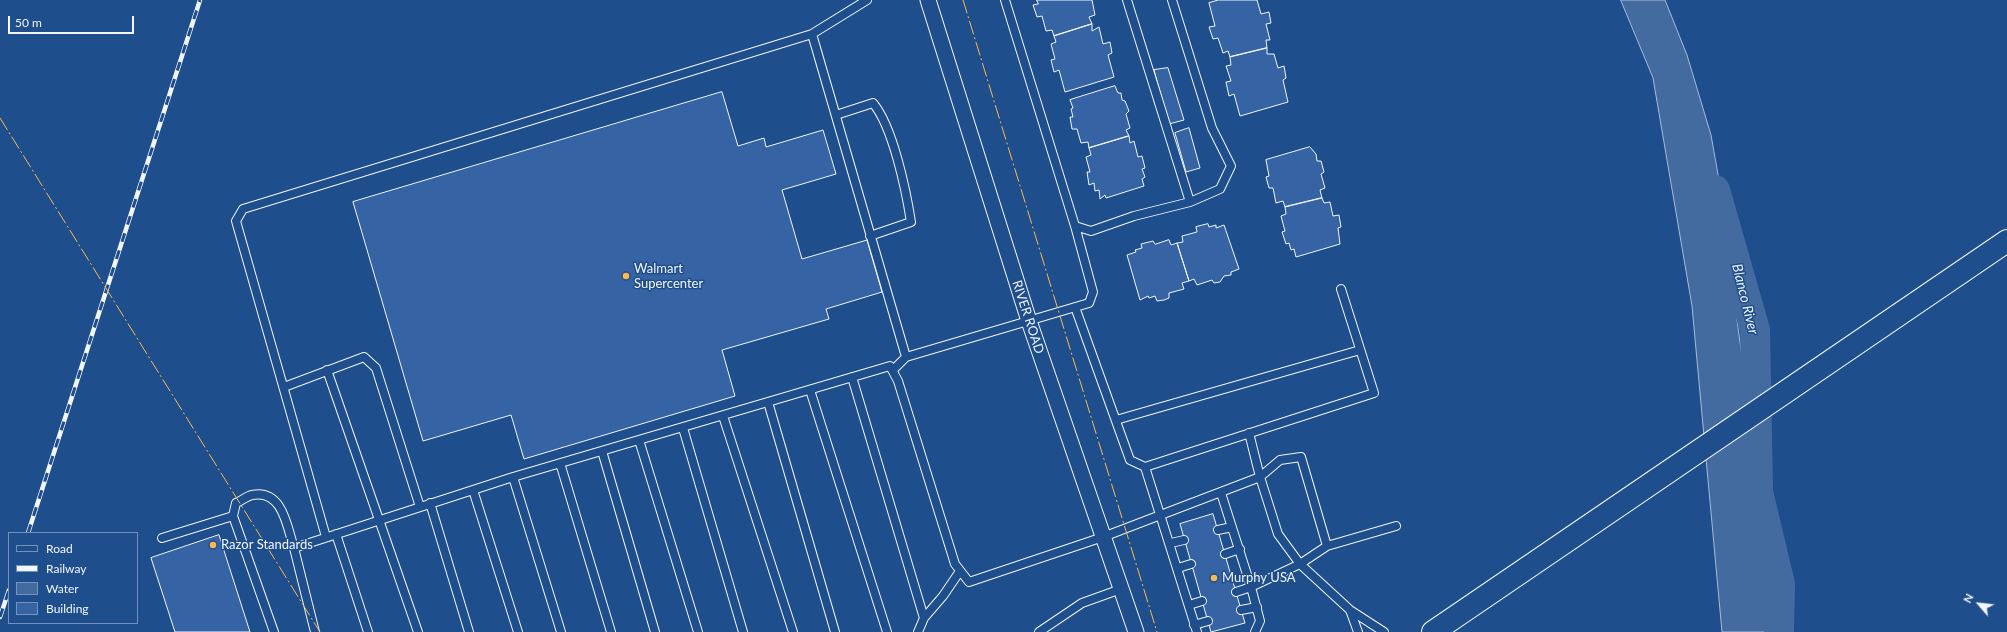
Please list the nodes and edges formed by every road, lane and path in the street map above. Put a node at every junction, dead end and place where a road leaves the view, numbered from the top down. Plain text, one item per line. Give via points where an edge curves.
1 (867, 0) edge
2 (928, 0) edge
3 (1005, 0) edge
4 (1127, 0) edge
5 (1172, 0) edge
6 (812, 34) junction
7 (836, 115) junction
8 (1190, 202) junction
9 (1075, 226) junction
10 (2007, 232) edge
11 (870, 236) junction
12 (2007, 241) edge
13 (2007, 249) edge
14 (1958, 274) junction
15 (1341, 289) dead end
16 (1075, 307) junction
17 (1029, 321) junction
18 (1360, 350) junction
19 (906, 357) junction
20 (327, 370) junction
21 (893, 370) junction
22 (852, 377) junction
23 (284, 387) junction
24 (810, 390) junction
25 (768, 402) junction
26 (723, 416) junction
27 (1116, 420) junction
28 (683, 428) junction
29 (1249, 433) junction
30 (639, 440) junction
31 (602, 451) junction
32 (560, 463) junction
33 (1145, 468) junction
34 (513, 477) junction
35 (1260, 477) junction
36 (473, 490) junction
37 (1220, 493) junction
38 (430, 503) junction
39 (420, 507) junction
40 (1161, 514) junction
41 (233, 516) junction
42 (379, 520) junction
43 (1396, 526) dead end
44 (1232, 527) junction
45 (1218, 530) dead end
46 (336, 534) junction
47 (326, 537) junction
48 (1103, 537) junction
49 (162, 538) dead end
50 (1184, 540) dead end
51 (1170, 543) junction
52 (1327, 546) junction
53 (294, 548) junction
54 (1240, 549) junction
55 (1225, 554) dead end
56 (1191, 564) dead end
57 (1300, 564) junction
58 (1178, 568) junction
59 (960, 571) junction
60 (1251, 587) junction
61 (1121, 589) junction
62 (1236, 592) dead end
63 (1202, 601) dead end
64 (1189, 605) junction
65 (1257, 607) junction
66 (1241, 610) dead end
67 (1350, 610) junction
68 (924, 618) junction
69 (1208, 621) dead end
70 (1196, 629) edge
71 (274, 632) edge
72 (315, 632) edge
73 (368, 632) edge
74 (418, 632) edge
75 (470, 632) edge
76 (518, 632) edge
77 (562, 632) edge
78 (611, 632) edge
79 (655, 632) edge
80 (698, 632) edge
81 (743, 632) edge
82 (792, 632) edge
83 (835, 632) edge
84 (887, 632) edge
85 (918, 632) edge
86 (1039, 632) edge
87 (1136, 632) edge
88 (1255, 632) edge
89 (1358, 632) edge
90 (1384, 632) edge
91 (1433, 632) edge

1 - 6 lane
2 - 17 street, RIVER ROAD
3 - 9 lane
4 - 8 lane
5 - 8 lane via 1212,128 1231,166 1220,189
6 - 7 lane
6 - 23 lane via 243,209 236,221
7 - 11 lane
7 - 11 lane via 873,103 882,114 906,189 910,222
8 - 9 lane via 1134,216 1091,231
9 - 16 lane via 1093,292 1089,303
10 - 14 main road
11 - 19 lane
12 - 14 main road
13 - 14 main road
14 - 91 main road
15 - 18 lane
16 - 17 lane
16 - 27 lane
17 - 19 lane
17 - 48 street, RIVER ROAD
18 - 27 lane
18 - 29 lane via 1374,393
19 - 21 lane
20 - 23 lane
20 - 39 lane via 364,357 376,368
20 - 42 lane
21 - 22 lane via 890,366
21 - 59 lane via 955,564
22 - 24 lane
22 - 68 lane
23 - 47 lane
24 - 25 lane
24 - 84 lane
25 - 26 lane
25 - 83 lane
26 - 28 lane
26 - 82 lane
27 - 33 lane via 1130,460
28 - 30 lane
28 - 81 lane
29 - 33 lane
29 - 35 lane
30 - 31 lane
30 - 80 lane
31 - 32 lane
31 - 79 lane
32 - 34 lane
32 - 78 lane
33 - 40 lane
34 - 36 lane
34 - 77 lane
35 - 37 lane
35 - 52 lane via 1280,460 1301,457
35 - 57 lane via 1278,534
36 - 38 lane
36 - 76 lane
37 - 40 lane
37 - 44 lane
38 - 39 lane
38 - 75 lane
39 - 42 lane
40 - 48 lane
40 - 51 lane
41 - 49 lane
41 - 53 lane via 236,503 252,495 267,496 281,506
41 - 71 lane
42 - 46 lane
42 - 74 lane
43 - 52 lane
44 - 45 lane
44 - 54 lane
46 - 47 lane
46 - 73 lane
47 - 53 lane
48 - 59 lane via 969,582
48 - 61 street, RIVER ROAD
50 - 51 lane
51 - 58 lane
52 - 57 lane
53 - 72 lane
54 - 55 lane
54 - 60 lane
56 - 58 lane
57 - 60 lane
57 - 67 lane
58 - 64 lane
59 - 68 lane
60 - 62 lane
60 - 65 lane
61 - 86 lane via 1082,603
61 - 87 street, RIVER ROAD
63 - 64 lane
64 - 70 lane
65 - 66 lane
65 - 88 lane via 1260,621
67 - 89 lane
67 - 90 lane
68 - 85 lane
69 - 70 lane

